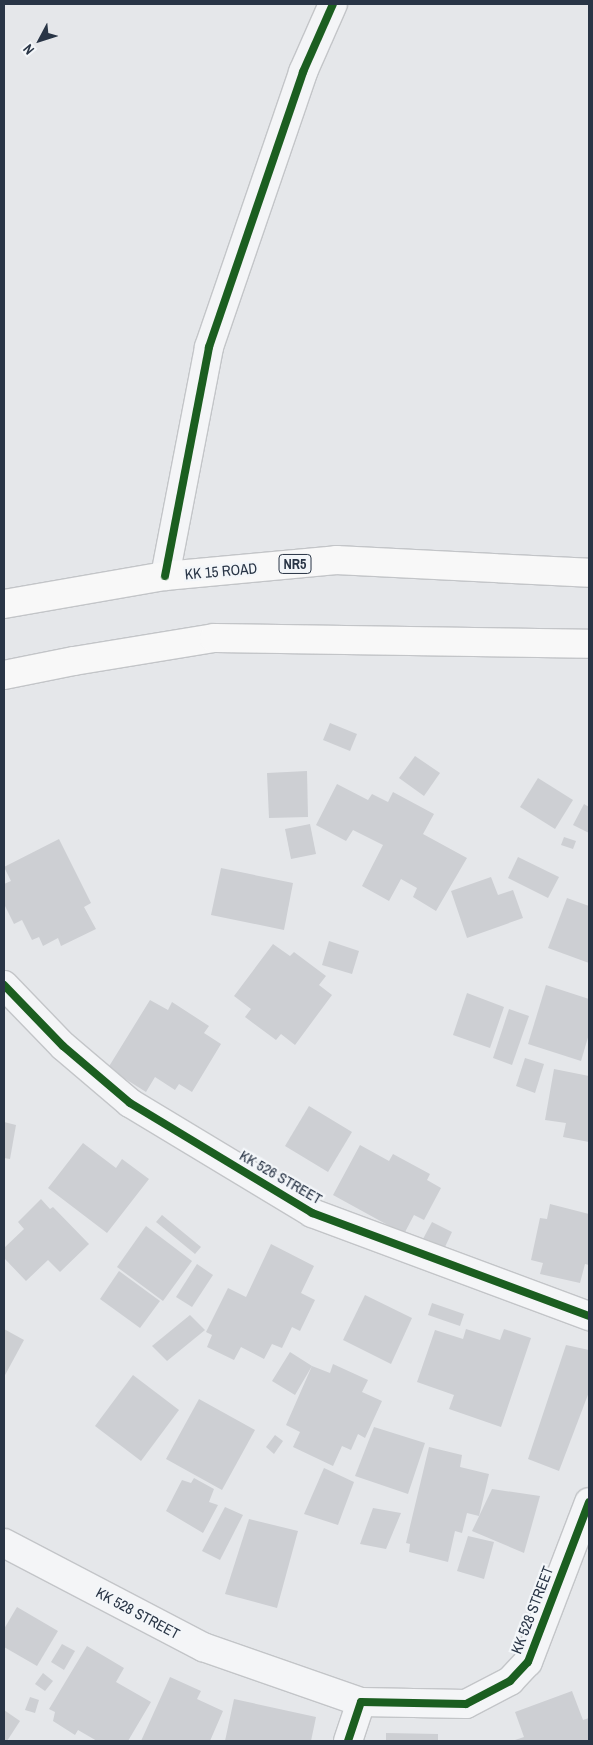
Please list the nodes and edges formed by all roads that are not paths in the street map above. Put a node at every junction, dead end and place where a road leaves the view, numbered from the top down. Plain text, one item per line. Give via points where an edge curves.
1 (333, 4) edge
2 (589, 573) edge
3 (165, 576) junction
4 (4, 604) edge
5 (589, 644) edge
6 (4, 675) edge
7 (4, 985) edge
8 (589, 1316) edge
9 (589, 1502) edge
10 (4, 1543) edge
11 (361, 1702) junction
12 (348, 1741) edge

1 - 3 street via 303,72 209,347
2 - 3 highway, KK 15 ROAD / NR5 via 336,560
3 - 4 highway, KK 15 ROAD / NR5
5 - 6 highway via 214,638
7 - 8 street, KK 526 STREET via 64,1046 130,1103 312,1213
9 - 11 street, KK 528 STREET via 528,1662 510,1681 466,1704
10 - 11 street, KK 528 STREET via 203,1647
11 - 12 street

